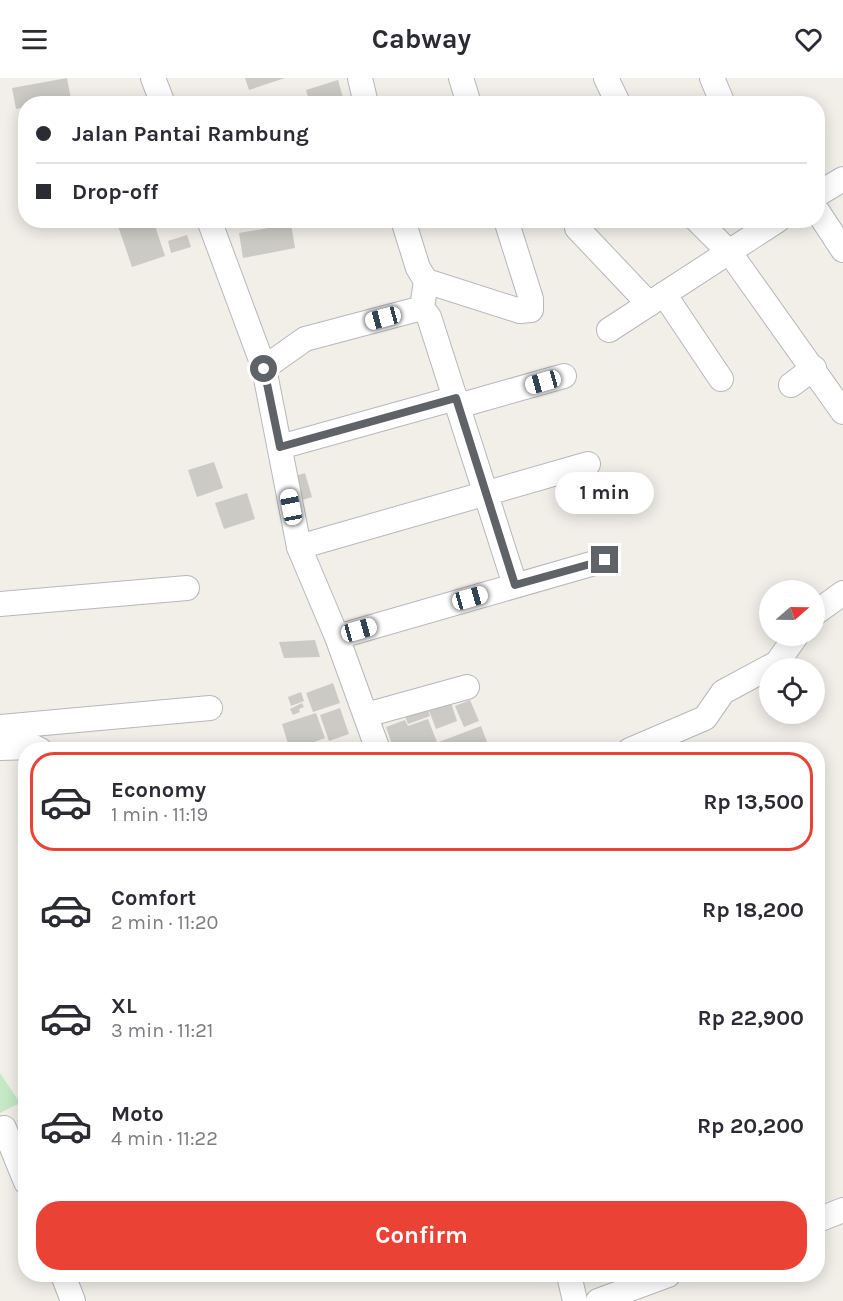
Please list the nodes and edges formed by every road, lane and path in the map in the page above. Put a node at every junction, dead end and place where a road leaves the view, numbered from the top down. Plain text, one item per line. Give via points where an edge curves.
1 (153, 78) edge
2 (360, 78) edge
3 (461, 78) edge
4 (606, 78) edge
5 (712, 78) edge
6 (160, 96) edge
7 (364, 96) edge
8 (467, 96) edge
9 (615, 96) edge
10 (720, 96) edge
11 (843, 179) edge
12 (825, 190) edge
13 (825, 223) edge
14 (212, 228) edge
15 (406, 228) edge
16 (509, 228) edge
17 (577, 228) edge
18 (705, 228) edge
19 (766, 228) edge
20 (843, 250) edge
21 (730, 253) junction
22 (426, 281) junction
23 (657, 299) junction
24 (422, 308) junction
25 (609, 330) dead end
26 (814, 368) junction
27 (264, 369) junction
28 (564, 376) dead end
29 (721, 379) dead end
30 (791, 385) dead end
31 (457, 402) junction
32 (843, 412) edge
33 (280, 447) junction
34 (588, 464) dead end
35 (485, 495) junction
36 (299, 547) junction
37 (605, 560) dead end
38 (515, 585) junction
39 (187, 588) dead end
40 (843, 592) edge
41 (0, 604) edge
42 (825, 606) edge
43 (337, 637) junction
44 (789, 646) edge
45 (467, 687) dead end
46 (210, 708) dead end
47 (366, 715) junction
48 (0, 727) edge
49 (375, 742) edge
50 (649, 742) edge
51 (18, 747) edge
52 (0, 748) edge
53 (0, 1130) edge
54 (18, 1162) edge
55 (843, 1210) edge
56 (825, 1217) edge
57 (66, 1282) edge
58 (571, 1282) edge
59 (649, 1282) edge
60 (73, 1301) edge
61 (575, 1301) edge
62 (598, 1301) edge

1 - 6 street
2 - 7 street
3 - 8 street
4 - 9 street
5 - 10 street
11 - 12 street
13 - 20 street
14 - 27 street
15 - 22 street
16 - 22 street via 531,310 520,311
17 - 23 street
18 - 21 street
19 - 21 street
21 - 23 street
21 - 26 street
22 - 24 street
23 - 25 street
23 - 29 street
24 - 27 street via 305,339
24 - 31 street via 429,316
26 - 30 street
26 - 32 street
27 - 33 street
28 - 31 street
31 - 33 street
31 - 35 street
33 - 36 street
34 - 35 street
35 - 36 street
35 - 38 street
36 - 43 street
37 - 38 street
38 - 43 street
39 - 41 street
40 - 42 street
43 - 47 street
44 - 50 street via 777,663 723,692 705,718
45 - 47 street
46 - 48 street
47 - 49 street
51 - 52 street
53 - 54 street via 4,1128
55 - 56 street
57 - 60 street
58 - 61 street
59 - 62 street

